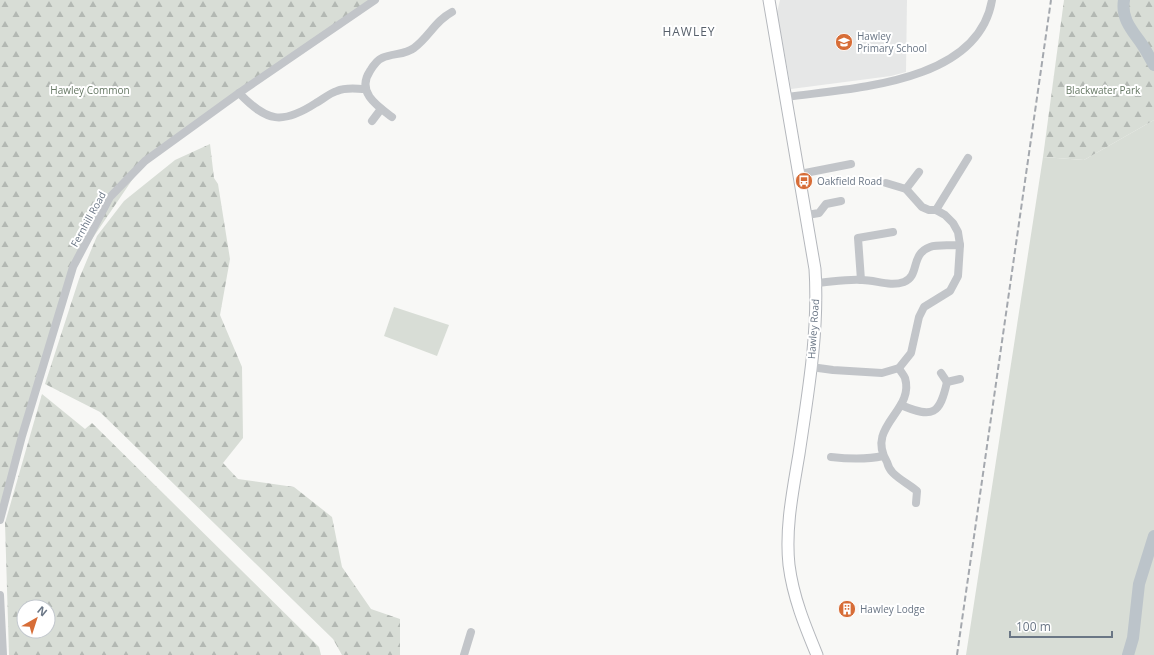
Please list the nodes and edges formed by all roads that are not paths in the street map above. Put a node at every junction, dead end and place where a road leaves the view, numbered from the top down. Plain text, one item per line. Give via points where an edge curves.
1 (375, 0) edge
2 (769, 0) edge
3 (992, 0) edge
4 (452, 12) dead end
5 (365, 89) junction
6 (239, 93) junction
7 (786, 97) junction
8 (381, 109) junction
9 (392, 117) dead end
10 (372, 121) dead end
11 (968, 158) dead end
12 (851, 164) dead end
13 (919, 172) dead end
14 (800, 174) junction
15 (886, 183) dead end
16 (906, 189) junction
17 (841, 201) dead end
18 (936, 210) junction
19 (807, 215) junction
20 (893, 232) dead end
21 (960, 246) junction
22 (861, 280) junction
23 (816, 283) junction
24 (811, 367) junction
25 (899, 368) junction
26 (940, 373) dead end
27 (960, 379) dead end
28 (948, 382) junction
29 (901, 406) junction
30 (883, 456) junction
31 (831, 457) dead end
32 (916, 503) dead end
33 (0, 520) edge
34 (0, 595) edge
35 (1, 620) edge
36 (471, 632) dead end
37 (3, 655) edge
38 (464, 655) edge
39 (817, 655) edge

1 - 6 street, Fernhill Road
2 - 7 main road, Hawley Road
3 - 7 street via 986,20 968,44 920,73 882,83
4 - 5 street via 436,23 415,48 381,58 367,75
5 - 6 street via 346,88 295,115 276,118 261,112
5 - 8 street via 368,98
6 - 33 street, Fernhill Road via 144,161 110,197 73,267 22,436
7 - 14 main road, Hawley Road
8 - 9 street
8 - 10 street
11 - 18 street
12 - 14 street
13 - 16 street
14 - 19 main road, Hawley Road
15 - 16 street
16 - 18 street via 922,207
17 - 19 street via 826,204 819,213
18 - 21 street via 953,223 958,232
19 - 23 main road, Hawley Road
20 - 22 street via 858,238
21 - 22 street via 931,246 922,250 917,256 912,274 906,281 892,284
21 - 25 street via 958,276 950,291 924,307 919,317 911,353
22 - 23 street
23 - 24 main road, Hawley Road
24 - 25 street via 882,373
24 - 39 main road, Hawley Road via 792,498 789,551 794,591
25 - 29 street via 905,379 905,393
26 - 28 street
27 - 28 street
28 - 29 street via 943,402 937,409 928,412 915,411
29 - 30 street via 884,428 880,442
30 - 31 street via 851,460
30 - 32 street via 892,473 917,491
34 - 35 street
35 - 37 street
36 - 38 street

